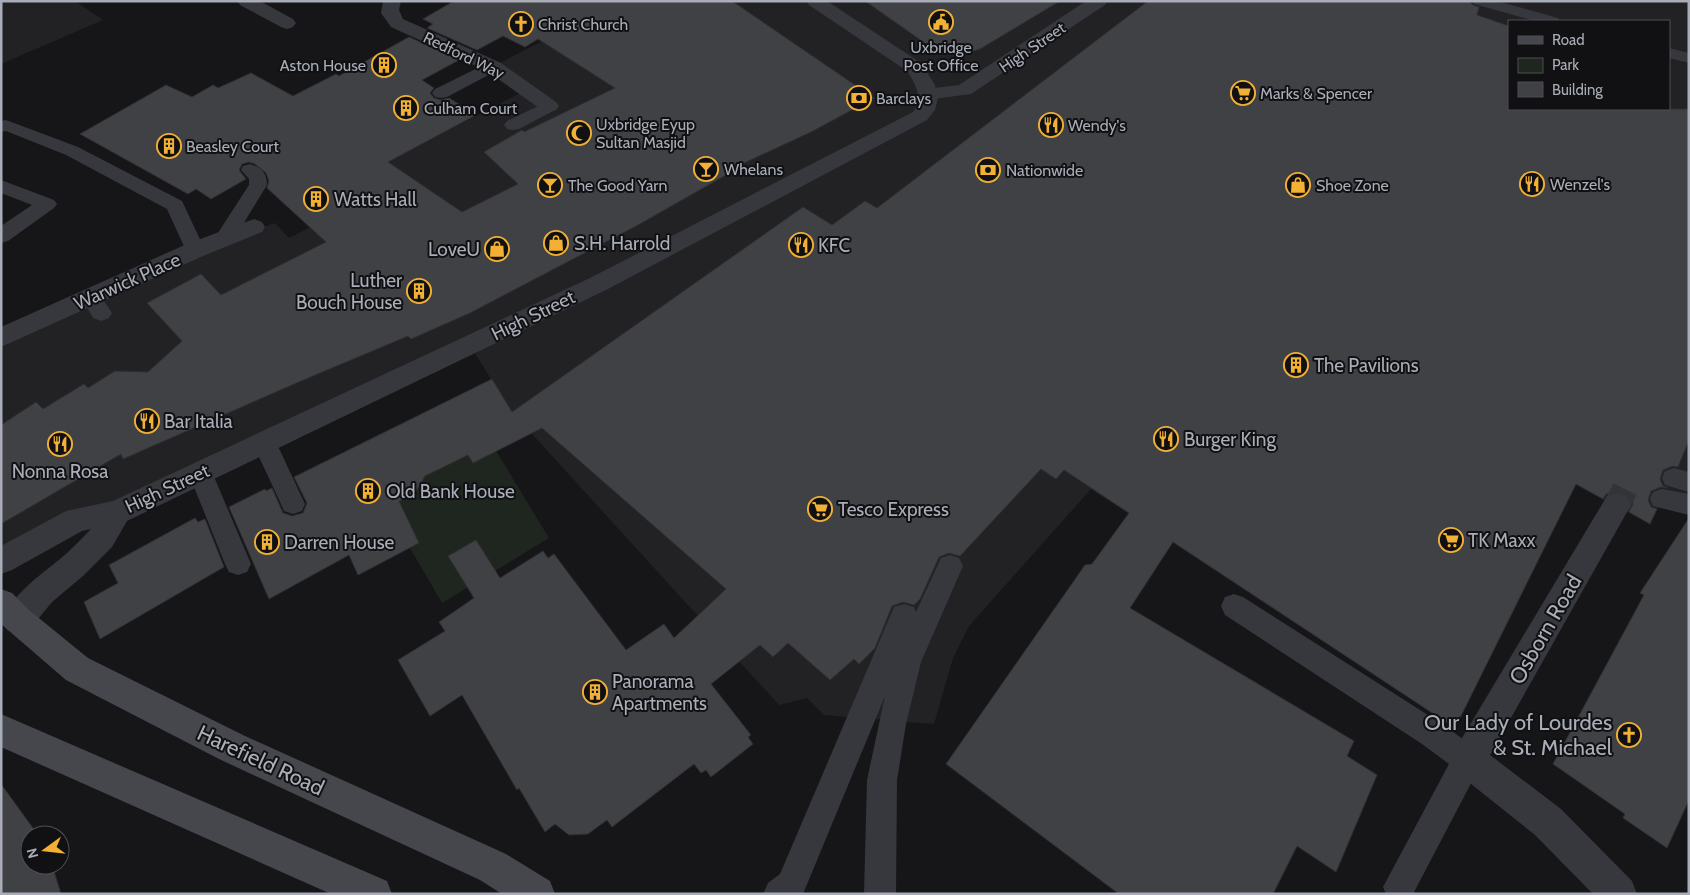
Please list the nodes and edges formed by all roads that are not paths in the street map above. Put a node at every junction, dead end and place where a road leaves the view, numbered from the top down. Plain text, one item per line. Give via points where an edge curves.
1 (246, 1) edge
2 (392, 1) edge
3 (815, 1) edge
4 (1100, 1) edge
5 (1479, 1) edge
6 (1548, 20) edge
7 (287, 23) dead end
8 (1670, 53) edge
9 (1689, 58) edge
10 (492, 66) junction
11 (441, 93) dead end
12 (931, 93) junction
13 (549, 106) joint
14 (513, 125) dead end
15 (1, 127) edge
16 (250, 170) dead end
17 (1, 186) edge
18 (254, 228) dead end
19 (1, 236) edge
20 (224, 239) junction
21 (195, 250) junction
22 (1, 338) edge
23 (264, 442) junction
24 (200, 472) junction
25 (1675, 486) edge
26 (293, 504) dead end
27 (1617, 505) tunnel mouth
28 (1689, 505) edge
29 (117, 512) junction
30 (1, 561) edge
31 (238, 564) dead end
32 (950, 566) dead end
33 (1234, 606) dead end
34 (10, 612) edge
35 (904, 616) dead end
36 (1, 730) edge
37 (1468, 760) junction
38 (1399, 887) dead end
39 (374, 894) edge
40 (537, 894) edge
41 (779, 894) edge
42 (880, 894) edge
43 (1620, 894) edge

1 - 7 street
2 - 10 street, Redford Way via 390,16 397,23
3 - 12 street via 914,67
4 - 12 street, High Street via 964,90
5 - 6 lane
8 - 9 lane
10 - 11 lane
10 - 13 street, Redford Way
12 - 23 street, High Street via 925,112 899,129 598,284
13 - 14 lane
15 - 21 lane via 6,124 72,151 175,206
16 - 20 lane via 258,177 258,186
17 - 19 lane via 47,204
18 - 20 street, Warwick Place
20 - 21 street, Warwick Place
21 - 22 street, Warwick Place via 96,305
23 - 24 street, High Street
23 - 26 lane
24 - 29 street, High Street
24 - 31 lane
25 - 28 lane
27 - 37 street, Osborn Road
29 - 30 street, High Street via 76,520
29 - 34 street, High Street via 102,538 72,567
32 - 42 lane via 907,662 892,724 882,780
33 - 37 lane
34 - 40 main road, Harefield Road via 77,669 231,747 493,867
35 - 41 lane via 791,886
36 - 39 main road
37 - 38 lane
37 - 43 street via 1548,822

